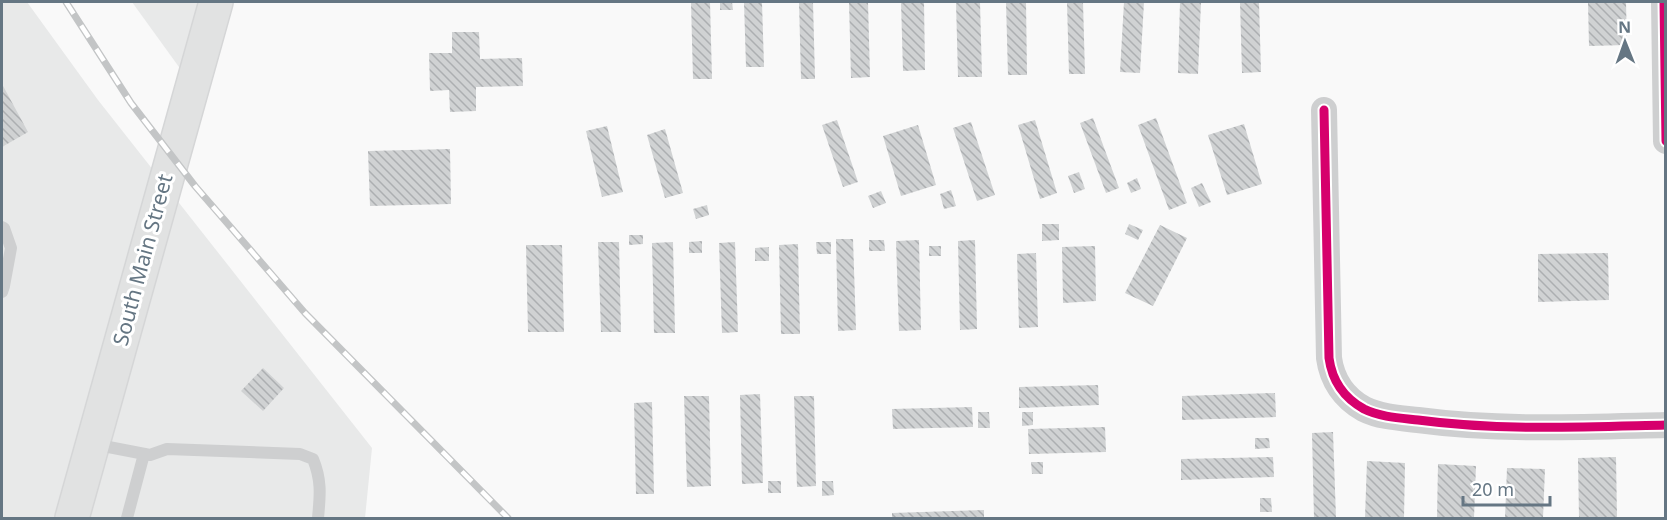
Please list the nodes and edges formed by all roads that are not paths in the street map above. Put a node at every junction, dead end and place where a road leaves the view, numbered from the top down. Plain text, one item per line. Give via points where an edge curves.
1 (216, 2) edge
2 (1664, 2) edge
3 (1324, 110) dead end
4 (1665, 141) edge
5 (2, 227) edge
6 (2, 291) edge
7 (1665, 426) edge
8 (92, 444) junction
9 (144, 454) junction
10 (72, 519) edge
11 (127, 519) edge
12 (318, 519) edge

1 - 8 main road, South Main Street
2 - 4 street
3 - 7 street via 1329,358 1333,376 1349,398 1380,415 1434,423 1525,428
5 - 6 lane via 11,248
8 - 9 lane
8 - 10 main road, South Main Street
9 - 11 lane
9 - 12 lane via 168,449 300,454 313,459 317,470 321,486

